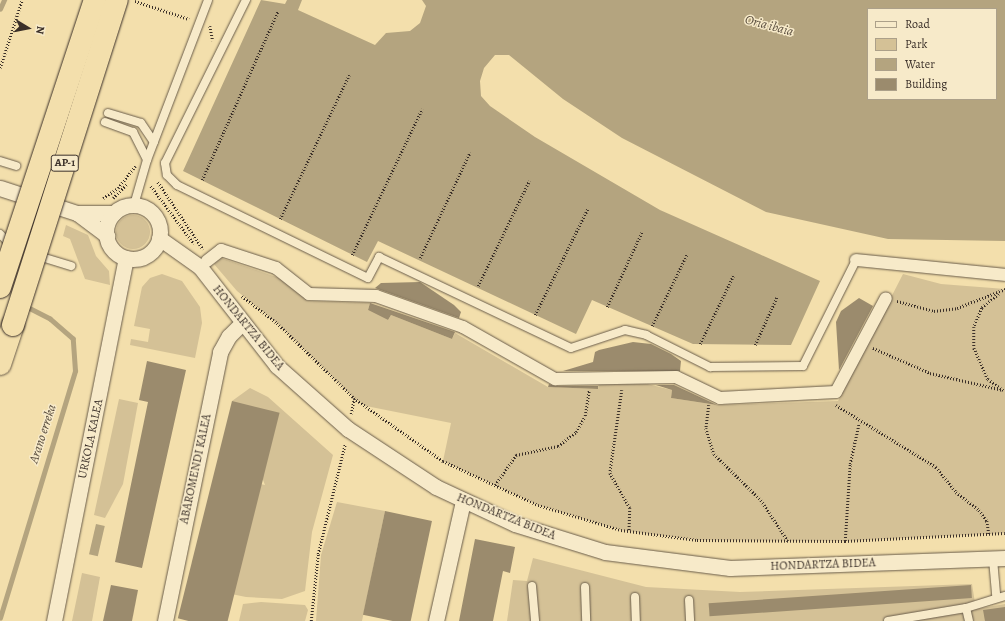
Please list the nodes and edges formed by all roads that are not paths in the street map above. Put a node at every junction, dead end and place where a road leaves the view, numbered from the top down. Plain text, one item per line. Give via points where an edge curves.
1 (95, 0) edge
2 (117, 0) edge
3 (208, 0) edge
4 (246, 0) edge
5 (108, 113) dead end
6 (106, 122) dead end
7 (154, 142) junction
8 (0, 161) edge
9 (145, 164) junction
10 (16, 166) dead end
11 (0, 188) edge
12 (134, 205) junction
13 (111, 207) junction
14 (77, 213) junction
15 (0, 234) edge
16 (106, 236) junction
17 (156, 243) junction
18 (126, 258) junction
19 (209, 259) road end
20 (856, 260) joint
21 (71, 266) dead end
22 (1005, 275) edge
23 (0, 287) edge
24 (886, 298) road end
25 (242, 323) junction
26 (0, 364) edge
27 (463, 501) junction
28 (999, 559) edge
29 (532, 586) dead end
30 (585, 587) dead end
31 (1005, 596) edge
32 (635, 597) dead end
33 (996, 597) junction
34 (689, 600) dead end
35 (966, 608) junction
36 (922, 618) edge
37 (54, 621) edge
38 (165, 621) edge
39 (436, 621) edge
40 (535, 621) edge
41 (586, 621) edge
42 (636, 621) edge
43 (690, 621) edge
44 (888, 621) edge
45 (969, 621) edge

1 - 23 highway, AP-1, bridge
2 - 26 highway, AP-1, bridge
3 - 7 lane
4 - 20 lane via 165,163 167,175 177,185 368,278 380,257 571,348 625,330 646,335 710,367 803,366
5 - 7 lane via 141,123
6 - 9 lane via 132,132 141,144
7 - 9 lane
8 - 10 lane
9 - 12 lane
11 - 14 street
12 - 13 street
12 - 17 street via 155,216
13 - 14 street
13 - 16 street
14 - 16 street
15 - 21 lane via 8,244 22,252
16 - 18 street via 113,249
17 - 18 street via 146,255
17 - 25 street, HONDARTZA BIDEA via 174,248 200,267
18 - 37 street, URKOLA KALEA
19 - 24 street via 221,250 276,268 316,296 376,296 463,327 555,379 676,377 720,398 836,392
20 - 22 street
25 - 27 street, HONDARTZA BIDEA via 277,366 348,429 390,459
25 - 38 street, ABAROMENDI KALEA via 229,336 220,352
27 - 28 street, HONDARTZA BIDEA via 559,539 605,552 673,563 772,568
27 - 39 street
28 - 33 lane
29 - 40 lane
30 - 41 lane
31 - 33 lane
32 - 42 lane
33 - 35 lane
34 - 43 lane
35 - 36 lane
35 - 45 lane
36 - 44 lane

